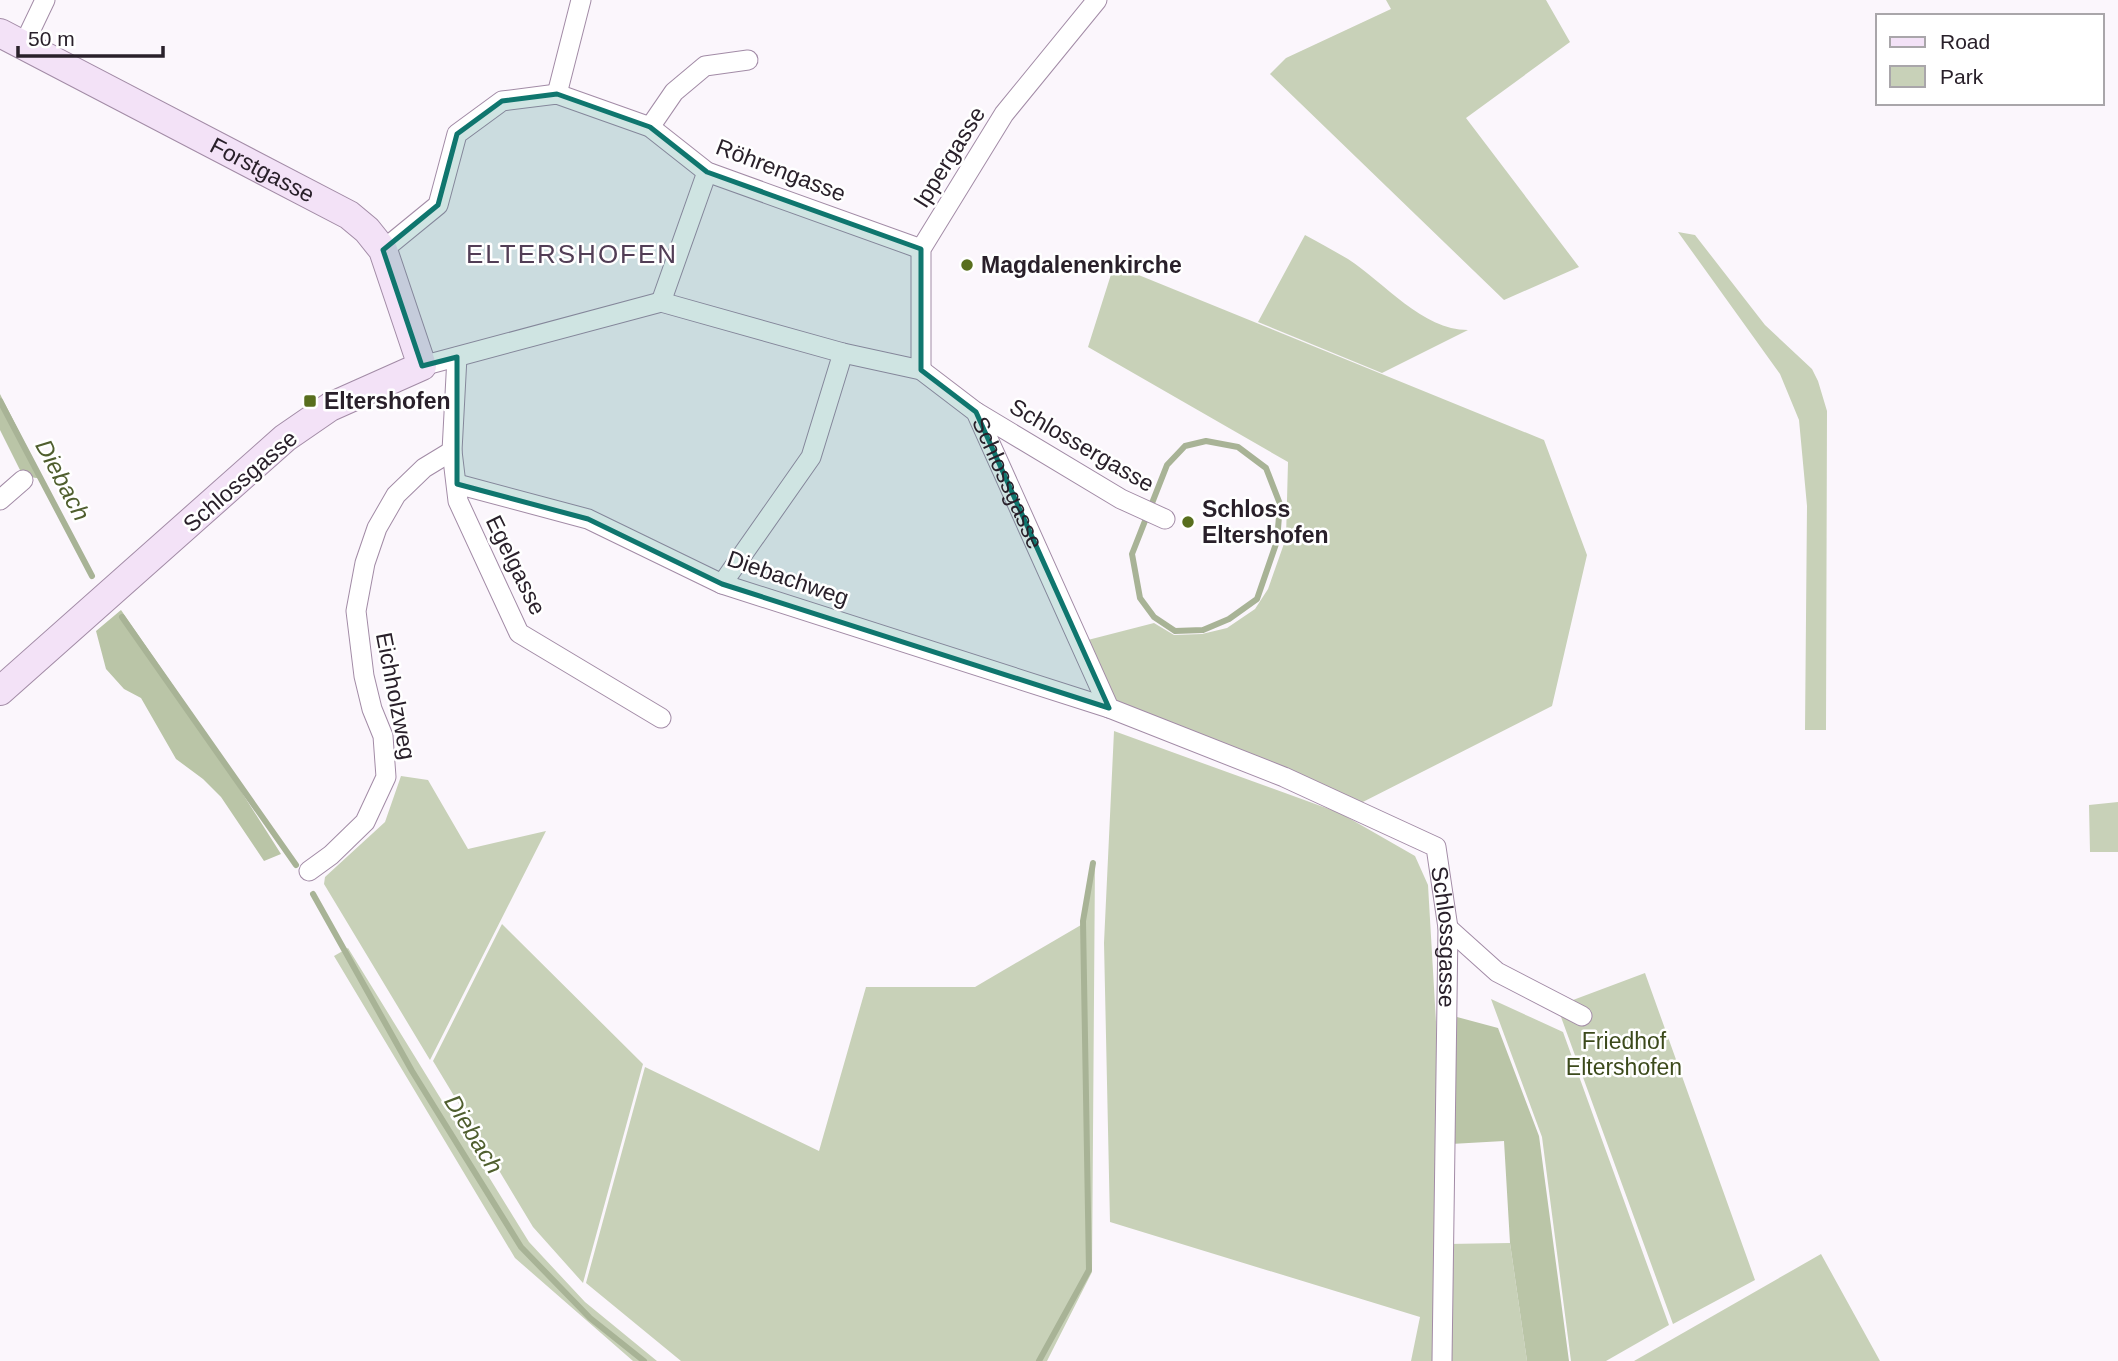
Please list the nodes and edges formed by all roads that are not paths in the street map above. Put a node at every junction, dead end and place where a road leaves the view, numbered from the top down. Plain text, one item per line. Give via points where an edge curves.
1 (45, 0) edge
2 (580, 0) edge
3 (1096, 0) edge
4 (11, 40) edge
5 (748, 60) dead end
6 (557, 94) junction
7 (650, 127) junction
8 (707, 172) junction
9 (921, 249) junction
10 (383, 250) junction
11 (661, 302) junction
12 (843, 353) junction
13 (457, 357) junction
14 (422, 366) junction
15 (921, 370) junction
16 (976, 412) junction
17 (452, 451) junction
18 (23, 480) dead end
19 (457, 484) junction
20 (0, 500) edge
21 (1160, 517) dead end
22 (722, 584) junction
23 (0, 691) edge
24 (1110, 708) junction
25 (661, 718) dead end
26 (309, 870) dead end
27 (1448, 928) junction
28 (1582, 1016) dead end
29 (1441, 1361) edge

1 - 4 street, Forstgasse
2 - 6 street
3 - 9 street, Ippergasse via 1004,114
4 - 10 street, Forstgasse via 349,215
5 - 7 street via 705,66 674,92
6 - 7 street, Röhrengasse
6 - 10 street, Röhrengasse via 502,101 457,134 438,205
7 - 8 street, Röhrengasse
8 - 9 street, Röhrengasse
8 - 11 street
9 - 15 street
10 - 14 street, Forstgasse
11 - 12 street, Schlossgasse
11 - 13 street, Schlossgasse
12 - 15 street, Schlossgasse
12 - 22 street via 811,457
13 - 14 street, Schlossgasse
13 - 17 street, Egelgasse
14 - 23 street, Schlossgasse via 330,407 285,438
15 - 16 street, Schlossgasse
16 - 21 street, Schlossergasse via 1121,499
16 - 24 street, Schlossgasse
17 - 19 street, Egelgasse
17 - 26 street, Eichholzweg via 424,468 396,495 377,528 365,563 356,611 364,676 383,736 386,778 365,822
18 - 20 street
19 - 22 street, Diebachweg via 588,519
19 - 25 street, Egelgasse via 458,501 519,633
22 - 24 street, Diebachweg
24 - 27 street, Schlossgasse via 1284,777 1436,846
27 - 28 street via 1497,972
27 - 29 street, Schlossgasse

